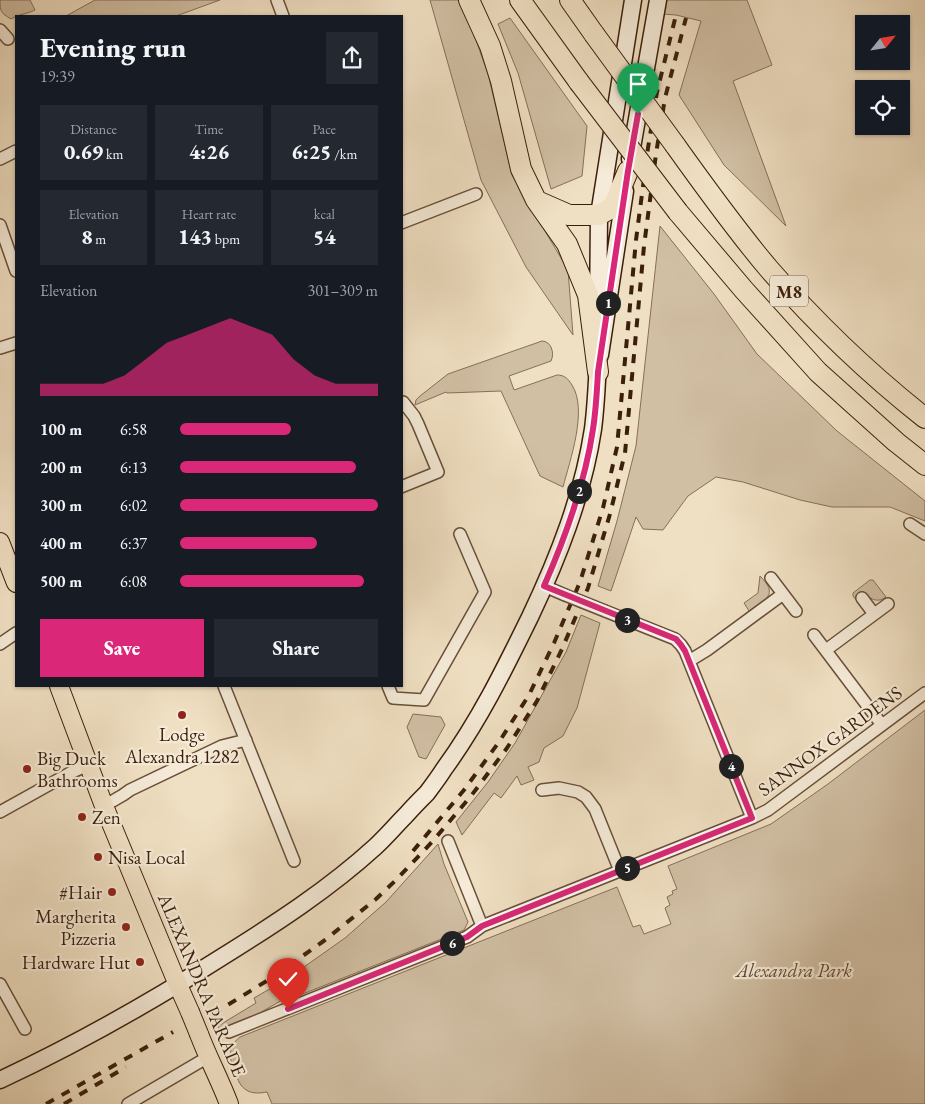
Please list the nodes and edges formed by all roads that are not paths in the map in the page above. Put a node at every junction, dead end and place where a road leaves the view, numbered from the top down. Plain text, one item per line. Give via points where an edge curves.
1 (277, 0) edge
2 (469, 0) edge
3 (520, 0) edge
4 (570, 0) edge
5 (633, 0) edge
6 (658, 0) edge
7 (283, 15) edge
8 (15, 151) edge
9 (0, 159) edge
10 (628, 171) junction
11 (476, 194) dead end
12 (536, 200) junction
13 (600, 215) junction
14 (403, 222) edge
15 (0, 225) edge
16 (15, 268) edge
17 (15, 343) edge
18 (0, 348) edge
19 (598, 372) junction
20 (403, 402) edge
21 (925, 418) edge
22 (925, 465) edge
23 (403, 486) edge
24 (910, 524) dead end
25 (460, 534) dead end
26 (925, 534) edge
27 (0, 542) edge
28 (771, 578) dead end
29 (15, 580) edge
30 (544, 586) junction
31 (784, 594) junction
32 (862, 598) dead end
33 (888, 604) dead end
34 (796, 611) dead end
35 (874, 614) junction
36 (15, 633) edge
37 (814, 635) dead end
38 (0, 644) edge
39 (826, 650) junction
40 (689, 661) junction
41 (59, 687) edge
42 (224, 687) edge
43 (388, 687) edge
44 (925, 693) edge
45 (882, 726) junction
46 (246, 740) junction
47 (88, 765) junction
48 (542, 790) dead end
49 (104, 806) junction
50 (0, 812) edge
51 (752, 818) junction
52 (448, 840) dead end
53 (294, 861) dead end
54 (620, 871) junction
55 (482, 926) junction
56 (0, 984) edge
57 (178, 985) junction
58 (25, 1029) dead end
59 (229, 1032) dead end
60 (208, 1056) junction
61 (0, 1080) edge
62 (128, 1104) edge
63 (229, 1104) edge

1 - 7 street
2 - 12 highway via 490,46 522,169
3 - 22 highway, M8, bridge via 678,212 744,290 818,372
4 - 21 highway, M8, bridge via 768,268 819,324
5 - 13 street
6 - 10 street
8 - 9 street
10 - 13 highway via 613,207
10 - 19 street
11 - 14 street
12 - 13 highway via 569,215
12 - 19 highway via 567,244 588,295
13 - 19 street
15 - 16 street
17 - 18 street
19 - 30 street via 593,430 580,487
20 - 23 street via 414,416 438,472
24 - 26 street
25 - 43 street via 485,592 424,700 393,698
27 - 29 main road
28 - 31 street
30 - 40 street, bridge via 676,639
30 - 57 street via 484,708 464,742 427,792 349,870 263,931
31 - 34 street
31 - 40 street
32 - 35 street
33 - 35 street
35 - 39 street
36 - 38 street
37 - 39 street
39 - 45 street
40 - 51 street
41 - 47 main road, ALEXANDRA PARADE
42 - 46 street
44 - 45 street, SANNOX GARDENS
45 - 51 street, SANNOX GARDENS via 768,810
46 - 49 street via 222,746
46 - 53 street
47 - 49 main road, ALEXANDRA PARADE
47 - 50 street
48 - 54 street via 558,788 586,797 595,809
49 - 57 main road, ALEXANDRA PARADE
51 - 54 street, SANNOX GARDENS
52 - 55 street
54 - 55 street, SANNOX GARDENS
55 - 59 street, SANNOX GARDENS via 467,937
56 - 58 street
57 - 60 main road, ALEXANDRA PARADE, bridge
57 - 61 street via 51,1056
60 - 62 street
60 - 63 main road, ALEXANDRA PARADE

